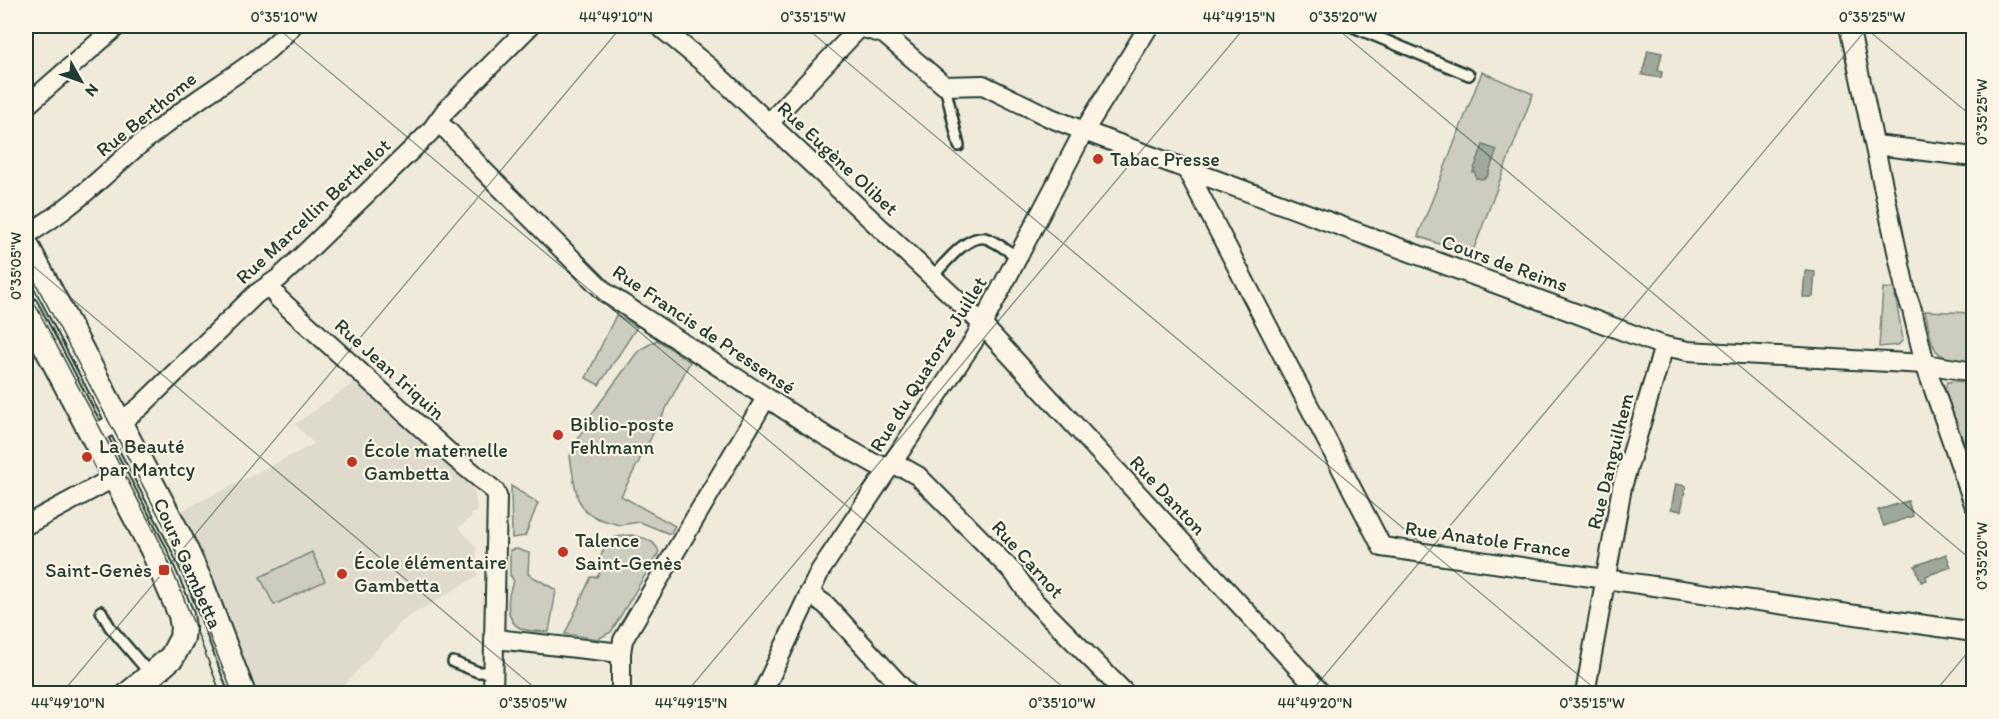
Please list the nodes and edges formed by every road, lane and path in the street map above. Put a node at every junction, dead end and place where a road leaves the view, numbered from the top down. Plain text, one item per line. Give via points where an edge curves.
1 (117, 26) edge
2 (292, 26) edge
3 (530, 26) edge
4 (659, 26) edge
5 (1149, 26) edge
6 (1351, 26) edge
7 (1849, 26) edge
8 (1469, 75) dead end
9 (945, 86) junction
10 (26, 106) edge
11 (437, 123) junction
12 (769, 123) junction
13 (1084, 131) junction
14 (1876, 145) junction
15 (959, 146) dead end
16 (1974, 158) edge
17 (1186, 168) junction
18 (26, 235) edge
19 (26, 245) edge
20 (1019, 258) junction
21 (932, 277) junction
22 (269, 285) junction
23 (26, 308) edge
24 (983, 326) junction
25 (1664, 346) junction
26 (1925, 364) junction
27 (1974, 372) edge
28 (766, 398) junction
29 (119, 421) junction
30 (93, 435) junction
31 (891, 466) junction
32 (115, 477) junction
33 (1974, 504) edge
34 (26, 525) edge
35 (1606, 579) junction
36 (809, 593) junction
37 (101, 611) dead end
38 (1974, 632) edge
39 (496, 639) junction
40 (621, 654) junction
41 (453, 662) dead end
42 (494, 672) junction
43 (151, 675) junction
44 (129, 693) edge
45 (243, 693) edge
46 (494, 693) edge
47 (621, 693) edge
48 (762, 693) edge
49 (908, 693) edge
50 (1126, 693) edge
51 (1322, 693) edge
52 (1586, 693) edge

1 - 10 street
2 - 18 street, Rue Berthome via 275,45 136,147 76,202
3 - 11 street, Rue Marcellin Berthelot
4 - 12 street, Rue Eugène Olibet
5 - 13 street, Rue du Quatorze Juillet
6 - 8 lane
7 - 14 street
9 - 12 street via 884,34 860,27
9 - 13 street, Cours de Reims via 983,85
9 - 15 lane
11 - 22 street, Rue Marcellin Berthelot
11 - 28 street, Rue Francis de Pressensé via 606,293
12 - 21 street, Rue Eugène Olibet
13 - 17 street, Cours de Reims
13 - 20 street, Rue du Quatorze Juillet
14 - 16 street
14 - 26 street via 1906,293
17 - 25 street, Cours de Reims
17 - 35 street, Rue Anatole France via 1382,547
19 - 29 main road, Cours Gambetta
20 - 21 lane via 985,238 975,239 967,242
20 - 24 street, Rue du Quatorze Juillet
21 - 24 street, Rue Eugène Olibet
22 - 29 street, Rue Marcellin Berthelot via 140,407
22 - 39 street, Rue Jean Iriquin via 279,299 495,491
23 - 30 main road, Cours Gambetta
24 - 31 street, Rue du Quatorze Juillet
24 - 51 street, Rue Danton
25 - 26 street, Cours de Reims via 1688,351
25 - 35 street, Rue Danguilhem via 1622,487
26 - 27 street, Cours de Reims
26 - 33 street
28 - 31 street, Rue Francis de Pressensé via 875,464
28 - 40 street via 623,639
29 - 30 street, Rue Marcellin Berthelot
29 - 45 main road, Cours Gambetta via 201,584
30 - 32 main road, Cours Gambetta
31 - 36 street, Rue du Quatorze Juillet
31 - 50 street, Rue Carnot via 904,468 918,477
32 - 34 street
32 - 43 main road, Cours Gambetta via 173,594 183,627 172,657
35 - 38 street, Rue Anatole France
35 - 52 street, Rue Danguilhem
36 - 48 street, Rue du Quatorze Juillet
36 - 49 street via 826,605
37 - 43 lane
39 - 40 street
39 - 42 street, Rue Jean Iriquin
40 - 47 street
41 - 42 lane via 478,672
42 - 46 street, Rue Jean Iriquin
43 - 44 main road

